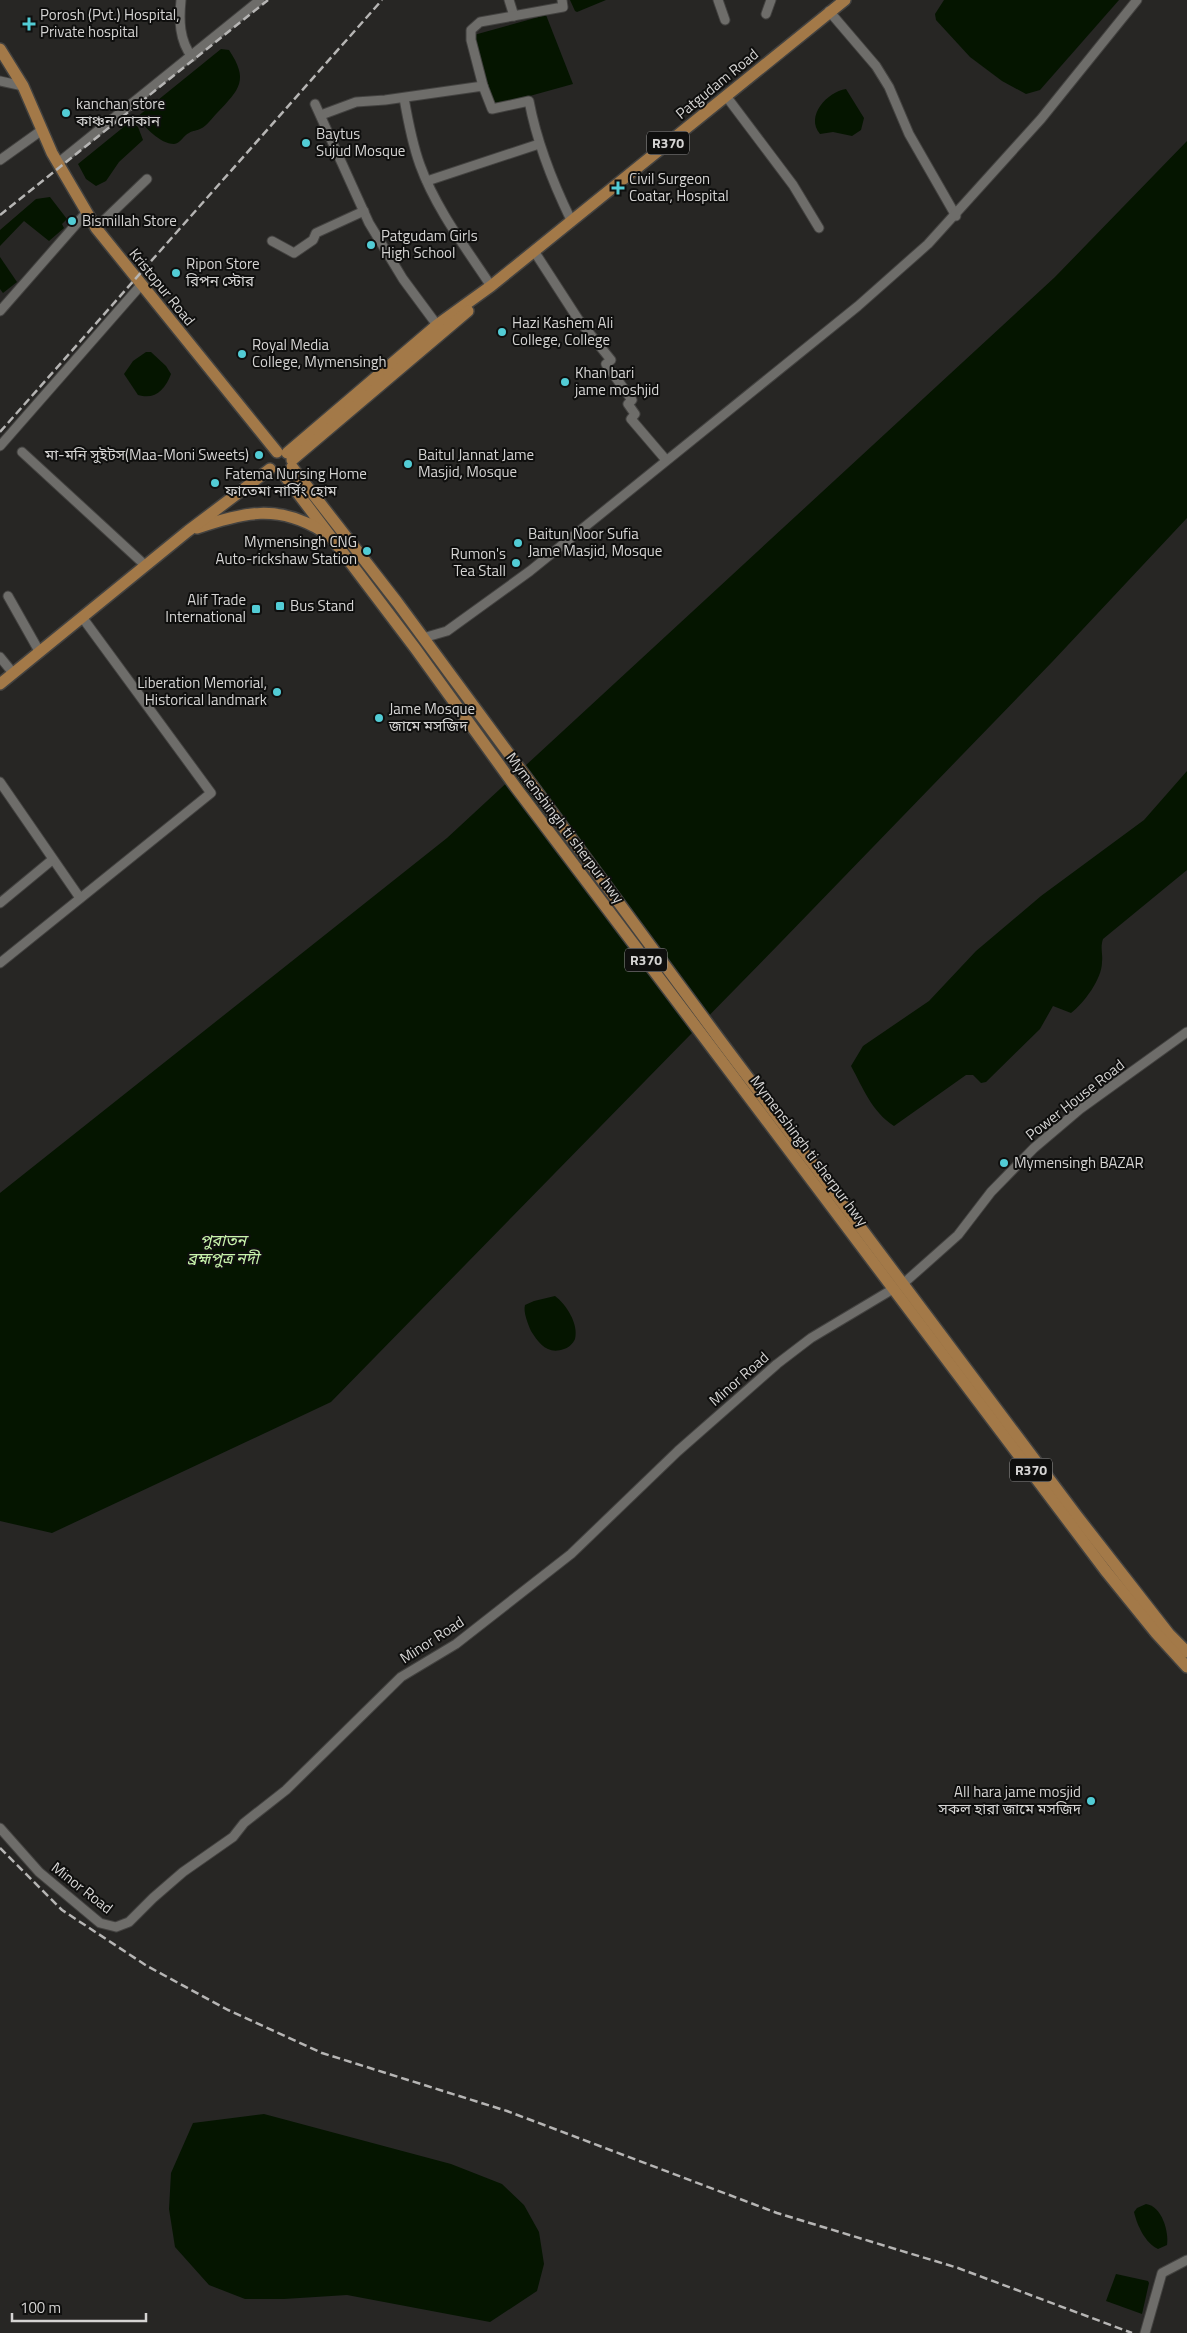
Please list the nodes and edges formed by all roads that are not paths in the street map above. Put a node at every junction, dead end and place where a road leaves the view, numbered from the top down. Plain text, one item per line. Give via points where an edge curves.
1 (181, 0) edge
2 (260, 0) edge
3 (509, 0) edge
4 (562, 0) edge
5 (718, 0) edge
6 (771, 0) edge
7 (1137, 0) edge
8 (838, 4) edge
9 (766, 14) dead end
10 (514, 16) junction
11 (725, 20) dead end
12 (0, 49) edge
13 (192, 56) junction
14 (0, 81) edge
15 (23, 86) junction
16 (483, 86) junction
17 (726, 96) junction
18 (404, 98) junction
19 (315, 104) dead end
20 (321, 115) junction
21 (42, 130) junction
22 (539, 144) junction
23 (0, 160) edge
24 (58, 163) junction
25 (147, 179) dead end
26 (427, 181) junction
27 (364, 211) junction
28 (86, 213) junction
29 (956, 216) junction
30 (572, 220) junction
31 (96, 228) junction
32 (819, 228) dead end
33 (272, 241) dead end
34 (534, 251) junction
35 (141, 284) junction
36 (491, 286) junction
37 (0, 311) edge
38 (437, 325) junction
39 (0, 446) edge
40 (22, 452) dead end
41 (287, 458) junction
42 (666, 460) junction
43 (270, 469) junction
44 (284, 475) junction
45 (188, 531) junction
46 (329, 536) junction
47 (146, 566) junction
48 (8, 596) dead end
49 (82, 617) junction
50 (421, 642) junction
51 (39, 651) junction
52 (0, 657) edge
53 (13, 673) junction
54 (0, 684) edge
55 (0, 782) edge
56 (52, 860) junction
57 (80, 898) junction
58 (0, 903) edge
59 (0, 963) edge
60 (1187, 1032) edge
61 (884, 1268) junction
62 (904, 1283) junction
63 (893, 1289) junction
64 (1187, 1652) edge
65 (1187, 1667) edge
66 (0, 1828) edge
67 (1187, 2260) edge
68 (1145, 2333) edge

1 - 13 street via 182,35
2 - 13 street
3 - 10 street
4 - 10 street via 563,7
5 - 11 street
6 - 9 street
7 - 29 street via 1041,119
8 - 17 main road, Patgudam Road / R370
8 - 29 street via 889,87 909,134
10 - 16 street via 480,22 471,30
12 - 15 main road, Kristopur Road
13 - 24 street
14 - 15 street
15 - 21 main road, Kristopur Road
16 - 18 street
16 - 22 street via 492,110 529,101
17 - 30 main road, Patgudam Road / R370
17 - 32 street via 793,185
18 - 20 street via 356,102
18 - 26 street via 412,141
19 - 20 street
20 - 27 street
21 - 23 street
21 - 24 main road, Kristopur Road
22 - 26 street
22 - 30 street
24 - 28 main road, Kristopur Road
25 - 31 street
26 - 36 street via 454,231
27 - 33 street via 316,233 313,240 294,253
27 - 38 street via 403,279
28 - 31 main road, Kristopur Road
28 - 37 street
29 - 42 street via 858,306
30 - 34 main road, Patgudam Road / R370
31 - 35 main road, Kristopur Road
34 - 36 main road, Patgudam Road / R370
34 - 42 street via 578,319 610,360 606,364 632,400 628,404 635,414 631,419
35 - 39 street
35 - 41 main road, Kristopur Road
36 - 38 main road, Patgudam Road / R370
36 - 41 main road, Patgudam Road / R370 via 477,302
38 - 41 main road, Patgudam Road / R370
40 - 47 street
41 - 43 main road via 271,457
41 - 44 main road
41 - 50 main road, Kristopur Road
42 - 50 street via 515,582 447,631
43 - 44 main road
43 - 45 main road
44 - 46 main road
45 - 46 main road via 234,516 264,512 299,519
45 - 47 main road
46 - 50 main road
47 - 49 main road
48 - 51 street
49 - 51 main road
49 - 57 street via 211,794
50 - 61 main road, Mymenshingh ti sherpur hwy
51 - 53 main road
52 - 53 street
53 - 54 main road
55 - 56 street via 46,846
56 - 57 street
56 - 58 street
57 - 59 street
60 - 62 street, Power House Road via 1080,1109 1034,1148 990,1192 958,1235
61 - 62 main road, Mymenshingh ti sherpur hwy / R370
61 - 63 main road, Mymenshingh ti sherpur hwy / R370
62 - 64 main road, Mymenshingh ti sherpur hwy / R370 via 1077,1516 1169,1634
63 - 65 main road, Mymenshingh ti sherpur hwy / R370 via 1105,1570
63 - 66 street, Minor Road via 811,1338 776,1364 678,1451 571,1554 456,1644 401,1677 286,1790 244,1823 233,1837 177,1877 129,1922 116,1927 100,1923 39,1872
67 - 68 street via 1162,2273

